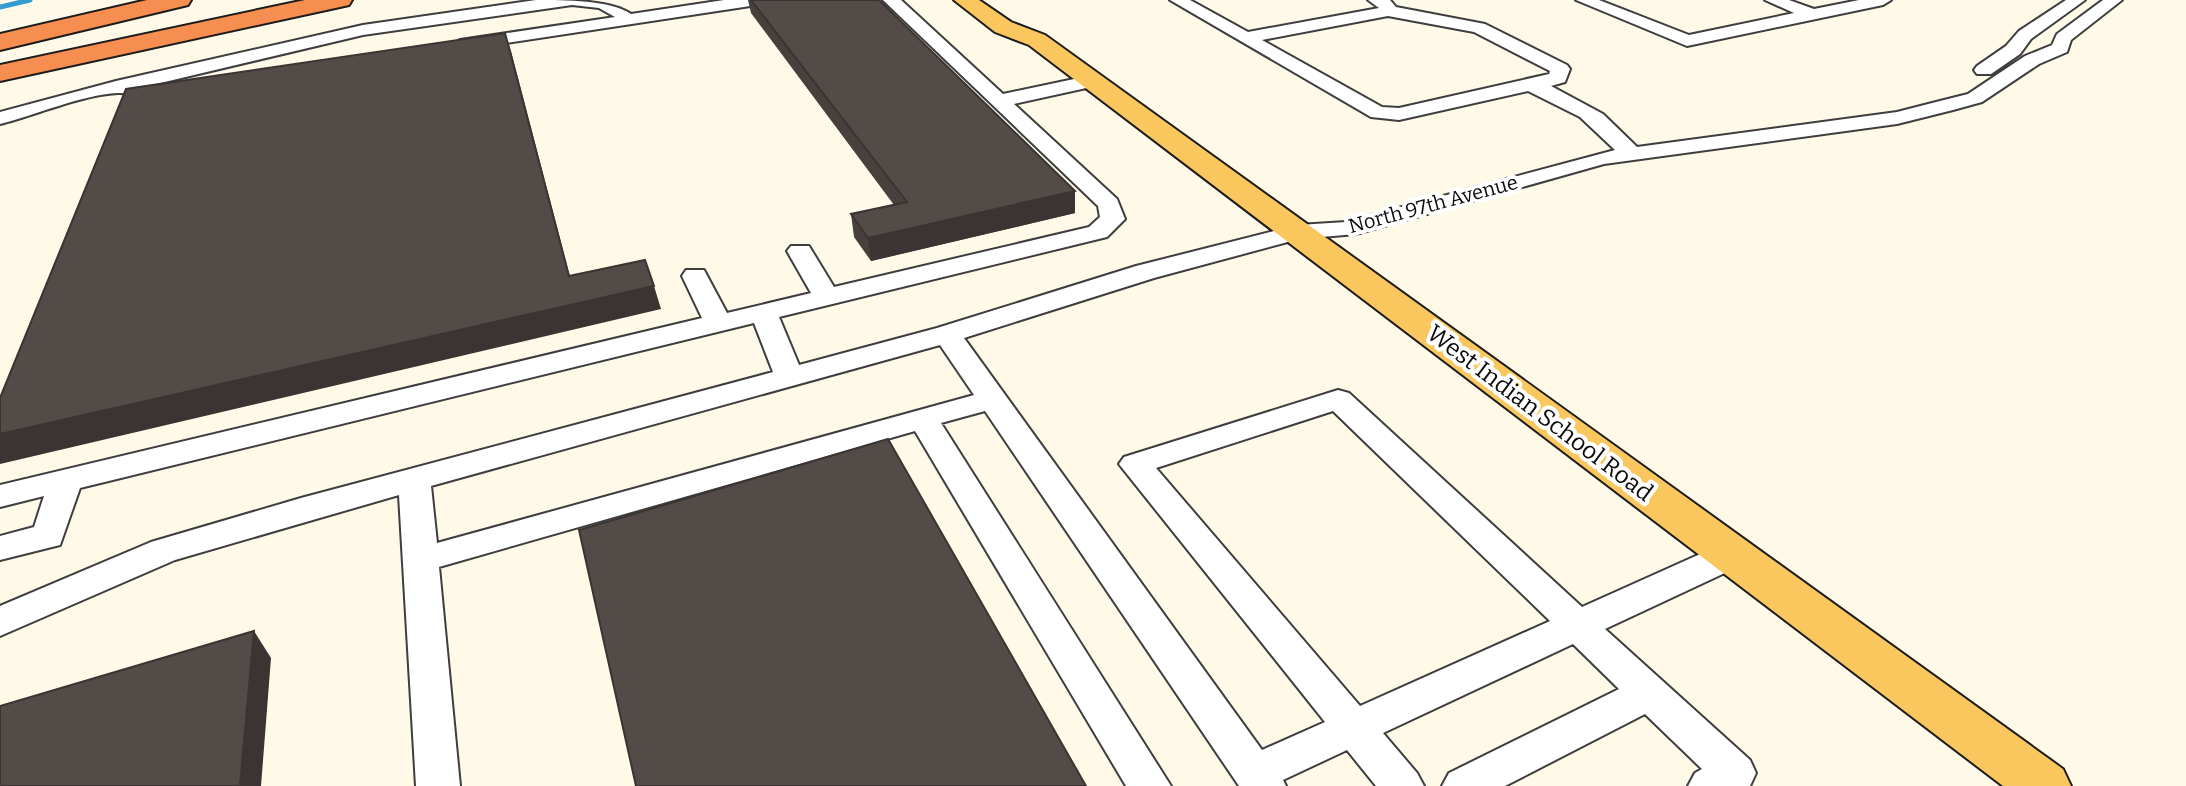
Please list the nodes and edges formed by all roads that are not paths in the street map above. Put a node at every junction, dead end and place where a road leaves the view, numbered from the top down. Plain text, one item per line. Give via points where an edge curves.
1 (124, 0) edge
2 (179, 0) edge
3 (254, 0) edge
4 (340, 0) edge
5 (757, 0) edge
6 (891, 0) edge
7 (965, 0) edge
8 (1002, 0) edge
9 (1178, 0) edge
10 (1584, 0) edge
11 (1773, 0) edge
12 (1883, 0) edge
13 (2077, 0) edge
14 (2106, 1) edge
15 (673, 6) edge
16 (1382, 6) edge
17 (1814, 15) junction
18 (656, 16) junction
19 (627, 20) junction
20 (579, 27) junction
21 (0, 31) edge
22 (2030, 33) junction
23 (669, 36) dead end
24 (329, 37) junction
25 (1245, 38) junction
26 (2063, 38) junction
27 (1037, 40) junction
28 (0, 42) edge
29 (451, 46) edge
30 (596, 47) dead end
31 (376, 49) edge
32 (0, 60) edge
33 (329, 64) edge
34 (0, 73) edge
35 (241, 78) edge
36 (1093, 81) junction
37 (1532, 85) junction
38 (116, 87) junction
39 (1000, 101) junction
40 (1937, 102) junction
41 (0, 118) edge
42 (1624, 147) junction
43 (1298, 232) junction
44 (800, 251) dead end
45 (695, 276) dead end
46 (827, 297) junction
47 (763, 313) junction
48 (718, 323) junction
49 (947, 334) junction
50 (790, 377) junction
51 (993, 399) junction
52 (923, 419) junction
53 (66, 480) junction
54 (414, 480) junction
55 (0, 496) edge
56 (0, 548) edge
57 (1731, 555) junction
58 (421, 560) junction
59 (0, 622) edge
60 (1578, 625) junction
61 (1649, 693) junction
62 (1355, 727) junction
63 (1259, 779) edge
64 (438, 786) edge
65 (1149, 786) edge
66 (1402, 786) edge
67 (1464, 786) edge
68 (1710, 786) edge
69 (2044, 786) edge

1 - 21 highway
2 - 28 highway
3 - 32 highway
4 - 34 highway
5 - 15 street
6 - 39 street
7 - 27 main road, West Indian School Road via 1003,27
8 - 27 main road, West Indian School Road via 1029,21
9 - 25 street
10 - 17 street via 1687,41
11 - 17 street
12 - 17 street
13 - 22 street, North 97th Avenue
14 - 26 street, North 97th Avenue
15 - 18 street
16 - 25 street
16 - 37 street via 1479,28 1560,69 1558,78
18 - 19 street
18 - 23 street
19 - 20 street
19 - 24 street via 602,1 572,0
20 - 29 street
20 - 30 street
20 - 31 street via 565,14 376,41
22 - 26 street
22 - 40 street, North 97th Avenue
24 - 33 street
24 - 38 street
25 - 37 street via 1378,113 1399,114
26 - 40 street, North 97th Avenue via 2060,48 1975,98
27 - 36 main road, West Indian School Road
35 - 38 street via 153,91
36 - 39 street
36 - 43 main road, West Indian School Road
37 - 42 street via 1539,98 1572,121
38 - 41 street
39 - 46 street via 1109,204 1113,219 1098,232
40 - 42 street, North 97th Avenue via 1897,118
42 - 43 street, North 97th Avenue via 1347,229
43 - 49 street, North 97th Avenue via 1145,272
43 - 57 main road, West Indian School Road
44 - 46 street
45 - 48 street
46 - 47 street
47 - 48 street
47 - 50 street
48 - 53 street
49 - 50 street, North 97th Avenue
49 - 51 street
50 - 54 street, North 97th Avenue
51 - 52 street
51 - 63 street
52 - 58 street
52 - 65 street
53 - 55 street
53 - 56 street via 48,536
54 - 58 street
54 - 59 street, North 97th Avenue via 163,551
57 - 60 street
57 - 69 main road, West Indian School Road
58 - 64 street
60 - 61 street
60 - 62 street
60 - 62 street via 1338,399 1135,464
61 - 67 street
61 - 68 street via 1735,773
62 - 63 street
62 - 66 street

